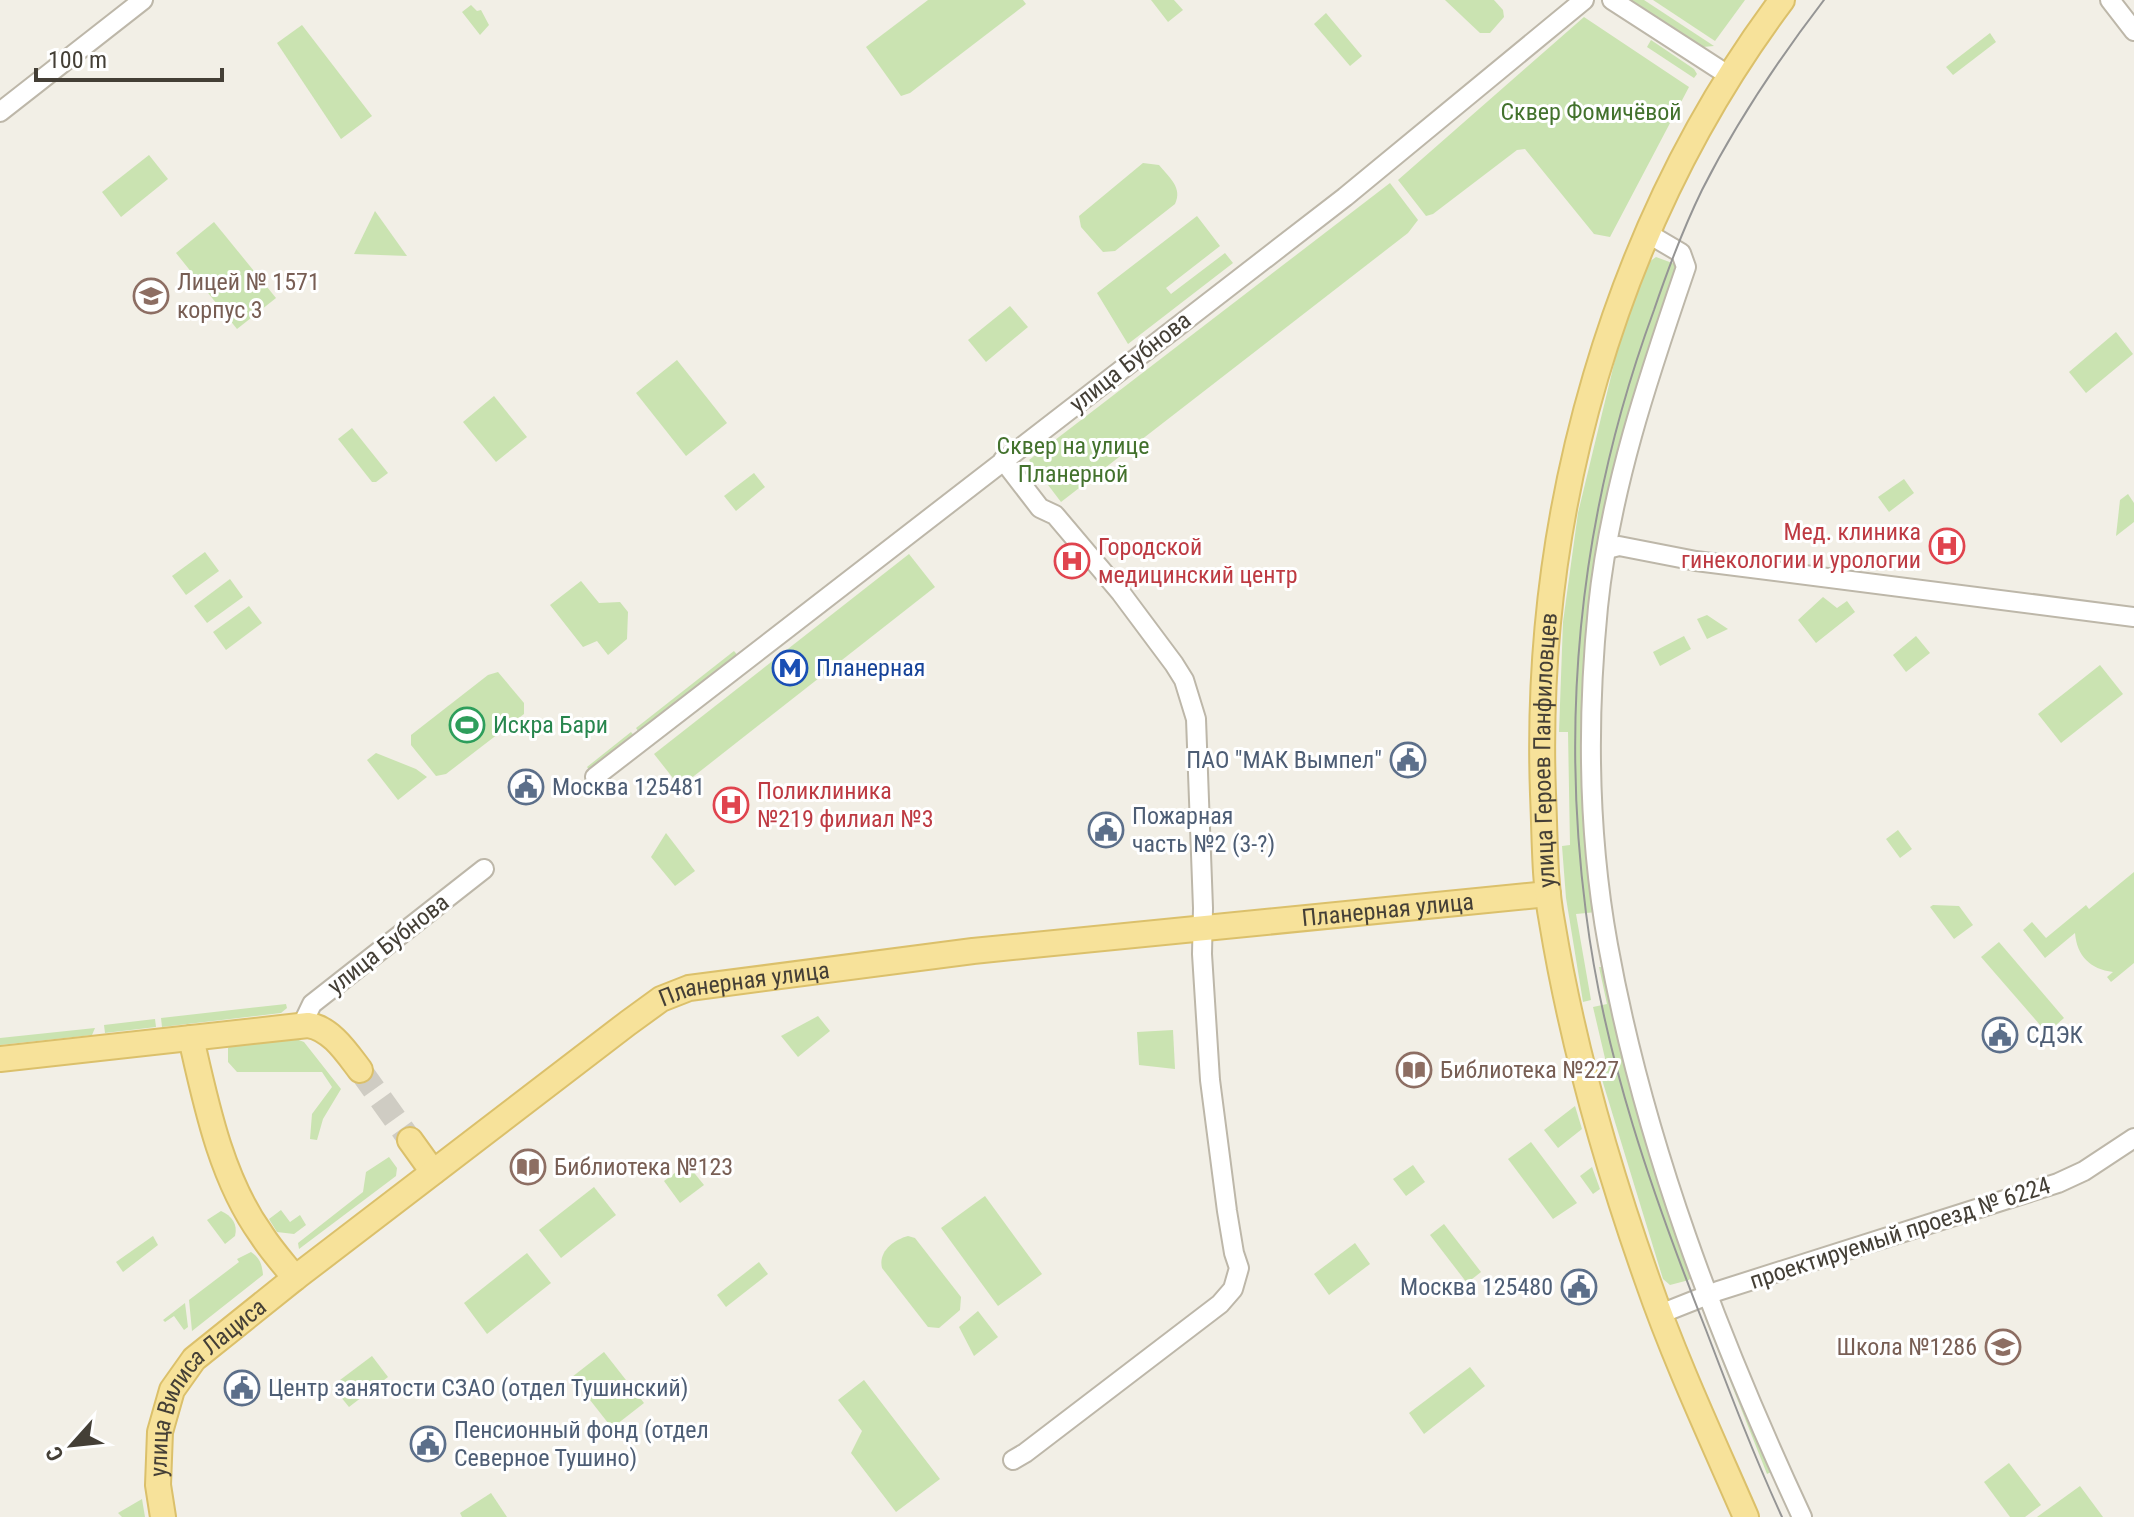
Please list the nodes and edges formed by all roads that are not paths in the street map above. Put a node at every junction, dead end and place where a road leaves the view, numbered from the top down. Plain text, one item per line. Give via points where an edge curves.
1 (143, 0) edge
2 (1584, 0) edge
3 (1612, 0) edge
4 (1782, 0) edge
5 (2110, 0) edge
6 (2134, 31) edge
7 (1728, 75) junction
8 (0, 112) edge
9 (1647, 233) junction
10 (1003, 460) junction
11 (1607, 549) junction
12 (2134, 617) edge
13 (595, 777) dead end
14 (484, 869) dead end
15 (1548, 894) junction
16 (1202, 928) junction
17 (302, 1025) junction
18 (191, 1038) junction
19 (0, 1059) edge
20 (360, 1070) tunnel mouth
21 (2134, 1138) edge
22 (410, 1140) tunnel mouth
23 (433, 1172) junction
24 (295, 1278) junction
25 (1706, 1295) junction
26 (1660, 1314) junction
27 (1013, 1460) dead end
28 (163, 1517) edge
29 (1746, 1517) edge
30 (1802, 1517) edge

1 - 8 street
2 - 10 street, улица Бубнова via 1345,197
3 - 7 street
4 - 7 main road, улица Героев Панфиловцев
5 - 6 street
7 - 9 main road, улица Героев Панфиловцев
9 - 11 street via 1681,253 1686,267 1627,448
9 - 15 main road, улица Героев Панфиловцев via 1603,355 1554,565 1542,733
10 - 13 street, улица Бубнова
10 - 16 street via 1040,508 1055,515 1118,589 1174,664 1192,701
11 - 12 street via 1619,546 1696,561
11 - 25 street via 1598,607 1592,734 1603,914 1656,1147
14 - 17 street, улица Бубнова via 312,1004
15 - 16 main road, Планерная улица
15 - 26 main road, улица Героев Панфиловцев via 1588,1091
16 - 23 main road, Планерная улица via 964,952 679,990
16 - 27 street via 1210,1080 1238,1279 1220,1304
17 - 18 main road
17 - 20 main road via 315,1025 328,1034
18 - 19 main road
18 - 24 main road via 213,1127 237,1192
21 - 25 street, проектируемый проезд № 6224 via 2058,1183
22 - 23 main road
23 - 24 main road, Планерная улица
24 - 28 main road, улица Вилиса Лациса via 205,1349 172,1390 158,1455
25 - 26 street, проектируемый проезд № 6224
25 - 30 street
26 - 29 main road, улица Героев Панфиловцев

